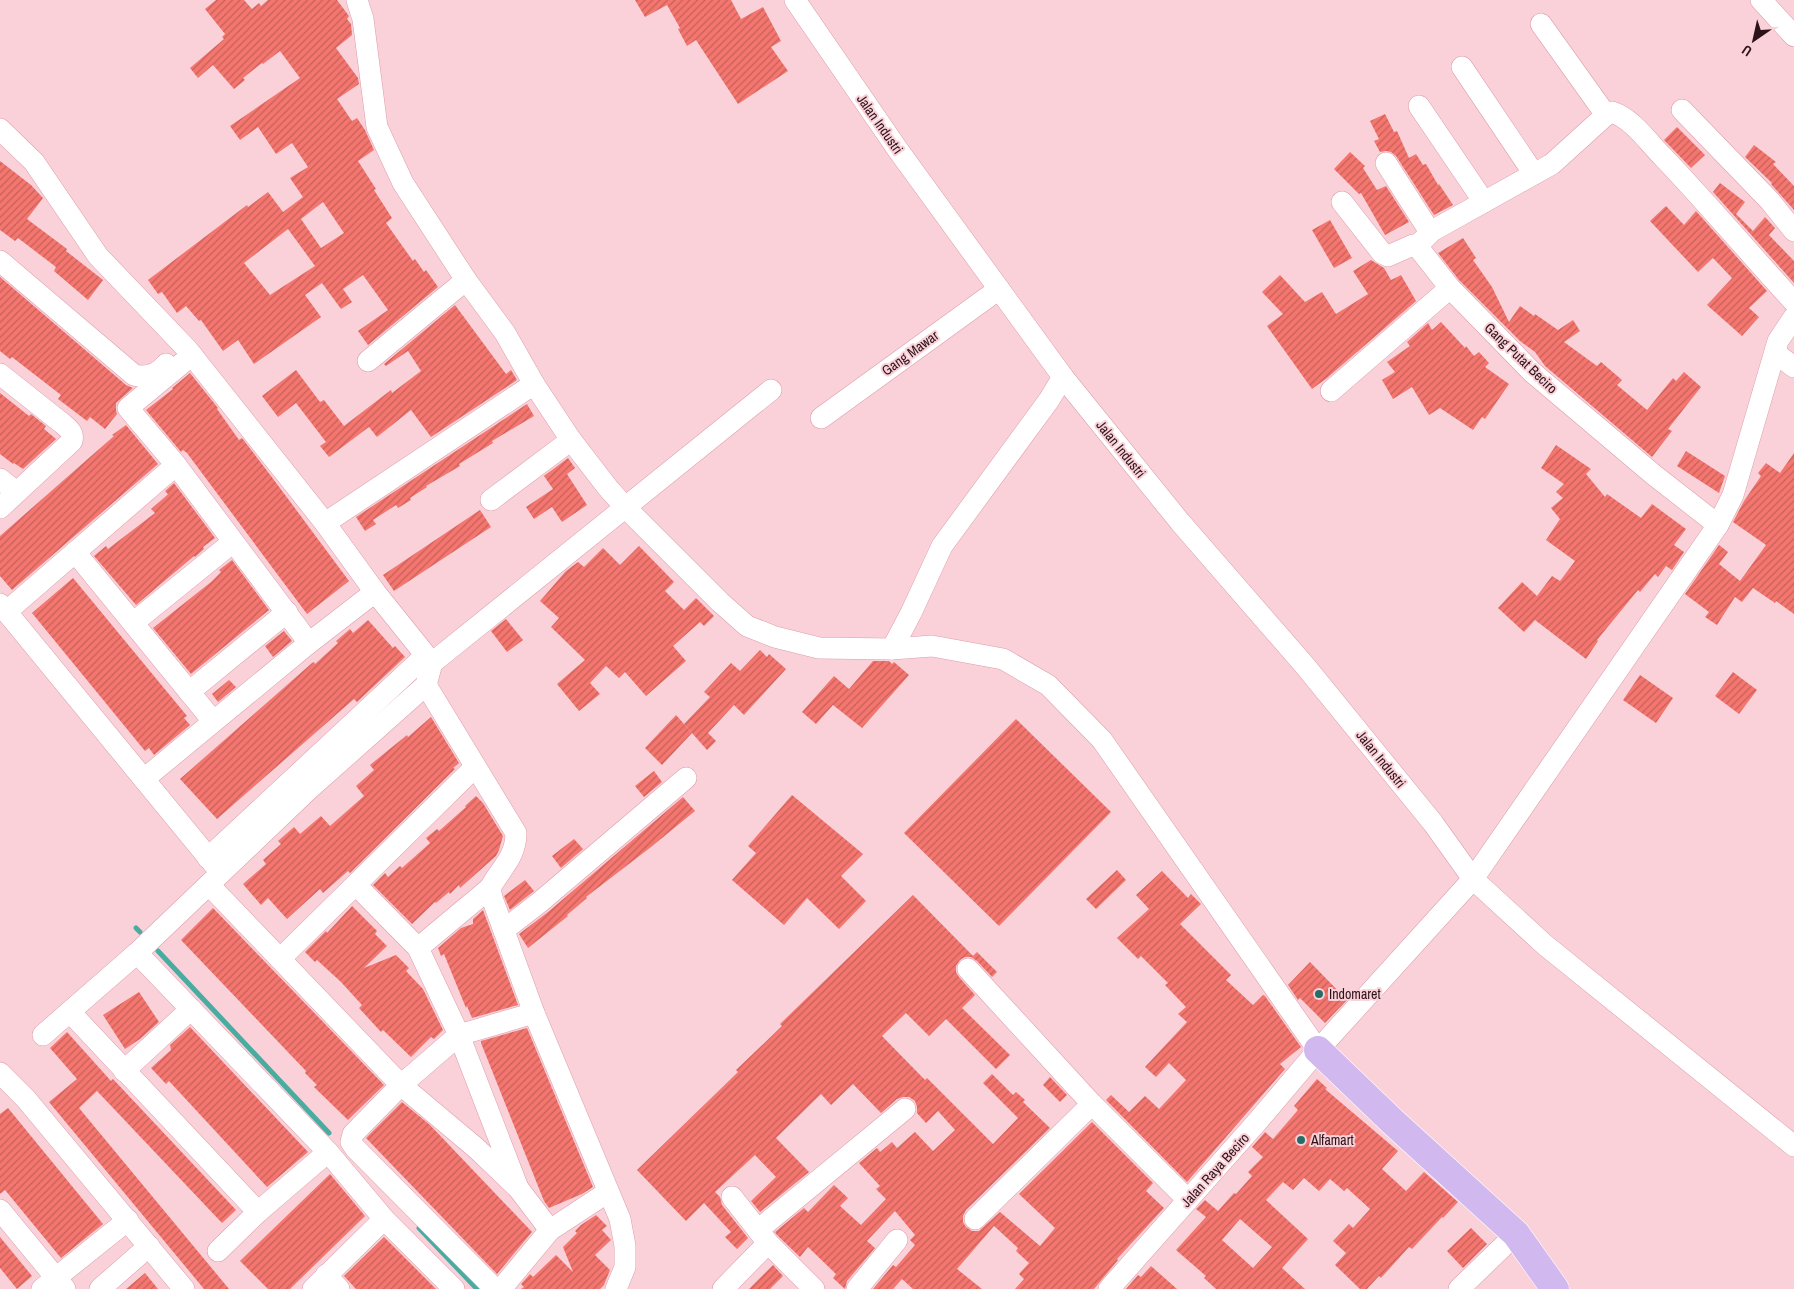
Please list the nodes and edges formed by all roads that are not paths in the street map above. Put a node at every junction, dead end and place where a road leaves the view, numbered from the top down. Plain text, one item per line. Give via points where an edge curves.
1 (357, 0) edge
2 (794, 0) edge
3 (1761, 0) edge
4 (1541, 24) dead end
5 (1794, 36) edge
6 (1462, 67) dead end
7 (1420, 106) dead end
8 (1682, 110) dead end
9 (1606, 115) junction
10 (0, 129) edge
11 (1386, 163) dead end
12 (1534, 174) junction
13 (1342, 202) dead end
14 (1484, 202) junction
15 (1794, 231) edge
16 (1424, 239) junction
17 (0, 261) edge
18 (466, 280) junction
19 (1450, 288) junction
20 (999, 289) junction
21 (1794, 302) edge
22 (1794, 317) edge
23 (188, 350) junction
24 (1775, 353) junction
25 (368, 361) dead end
26 (1794, 368) edge
27 (0, 374) edge
28 (1063, 377) junction
29 (534, 384) junction
30 (770, 390) dead end
31 (1331, 391) dead end
32 (820, 418) dead end
33 (571, 440) junction
34 (176, 465) junction
35 (8, 485) edge
36 (491, 500) dead end
37 (625, 507) junction
38 (0, 508) edge
39 (325, 523) junction
40 (1718, 525) junction
41 (234, 542) junction
42 (75, 552) junction
43 (375, 592) junction
44 (3, 608) edge
45 (287, 612) junction
46 (133, 623) junction
47 (309, 643) junction
48 (892, 649) junction
49 (428, 660) junction
50 (426, 685) junction
51 (189, 692) junction
52 (213, 721) junction
53 (475, 767) junction
54 (686, 778) dead end
55 (144, 780) junction
56 (213, 872) junction
57 (1473, 879) junction
58 (356, 885) junction
59 (490, 888) junction
60 (504, 930) junction
61 (418, 948) junction
62 (137, 953) junction
63 (280, 959) junction
64 (968, 969) dead end
65 (191, 1009) junction
66 (70, 1012) junction
67 (534, 1013) junction
68 (43, 1035) dead end
69 (459, 1036) junction
70 (1318, 1050) junction
71 (124, 1071) junction
72 (0, 1073) edge
73 (401, 1085) junction
74 (1092, 1104) junction
75 (905, 1109) dead end
76 (1794, 1146) edge
77 (328, 1152) junction
78 (518, 1188) junction
79 (608, 1192) junction
80 (732, 1197) dead end
81 (1188, 1200) junction
82 (0, 1210) edge
83 (258, 1212) junction
84 (384, 1219) junction
85 (975, 1219) dead end
86 (128, 1220) junction
87 (550, 1230) junction
88 (1516, 1234) junction
89 (763, 1237) junction
90 (897, 1240) dead end
91 (149, 1246) junction
92 (218, 1251) dead end
93 (326, 1284) edge
94 (54, 1285) edge
95 (100, 1289) edge
96 (184, 1289) edge
97 (454, 1289) edge
98 (495, 1289) edge
99 (501, 1289) edge
100 (616, 1289) edge
101 (723, 1289) edge
102 (814, 1289) edge
103 (857, 1289) edge
104 (1109, 1289) edge
105 (1459, 1289) edge
106 (1554, 1289) edge

1 - 18 street via 363,19 377,127 403,183
2 - 20 street, Jalan Industri
3 - 5 street
4 - 9 street
6 - 12 street
7 - 14 street
8 - 15 street via 1770,201
9 - 12 street via 1552,164
9 - 21 street via 1612,112 1624,117 1704,200
10 - 23 street via 34,162 98,256
11 - 16 street, Gang Putat Beciro
12 - 14 street
13 - 16 street via 1382,253 1388,256
14 - 16 street
16 - 19 street, Gang Putat Beciro
17 - 23 street via 134,375 142,377 161,371
18 - 25 street
18 - 29 street via 505,333
19 - 31 street
19 - 40 street, Gang Putat Beciro via 1532,372
20 - 28 street, Jalan Industri
20 - 32 street, Gang Mawar
22 - 24 street, Jalan Raya Beciro via 1778,341
23 - 34 street via 128,408
23 - 39 street
24 - 26 street
24 - 40 street, Jalan Raya Beciro via 1733,495
27 - 35 street via 70,430 73,437 72,441
28 - 48 street via 942,546
28 - 57 street, Jalan Industri via 1427,816
29 - 33 street
29 - 39 street
30 - 37 street
33 - 36 street
33 - 37 street
34 - 41 street
34 - 42 street
35 - 38 street
37 - 48 street via 747,626 819,648
37 - 49 street
39 - 43 street
40 - 57 street, Jalan Raya Beciro
41 - 45 street
41 - 46 street
42 - 44 street
42 - 46 street
43 - 47 street
43 - 49 street
44 - 55 street
45 - 47 street
45 - 51 street
46 - 51 street
47 - 52 street
48 - 70 street via 932,646 1003,659 1048,685 1102,740
49 - 50 street
49 - 56 street
50 - 53 street
50 - 56 street
51 - 52 street
52 - 55 street
53 - 58 street
53 - 59 street via 516,834 514,852
54 - 60 street
55 - 56 street
56 - 62 street
56 - 63 street
57 - 70 street, Jalan Raya Beciro
57 - 76 street, Jalan Industri via 1545,945
58 - 61 street
58 - 63 street
59 - 60 street
59 - 61 street
60 - 67 street
61 - 69 street
62 - 65 street
62 - 66 street
63 - 73 street
64 - 74 street
65 - 71 street
65 - 77 street
66 - 68 street
66 - 71 street
67 - 69 street
67 - 79 street
69 - 73 street
69 - 78 street
70 - 81 street, Jalan Raya Beciro
70 - 88 main road
71 - 83 street
72 - 86 street via 26,1099
73 - 78 street
73 - 98 street via 352,1134 351,1142
74 - 81 street
74 - 85 street
75 - 89 street
77 - 83 street
77 - 84 street
78 - 87 street
79 - 87 street
79 - 100 street via 620,1220 625,1246 625,1267
80 - 89 street
81 - 104 street, Jalan Raya Beciro
82 - 94 street
83 - 92 street
84 - 93 street
84 - 97 street
86 - 91 street
86 - 94 street
87 - 99 street
88 - 105 street
88 - 106 main road
89 - 101 street
89 - 102 street
90 - 103 street
91 - 95 street
91 - 96 street

